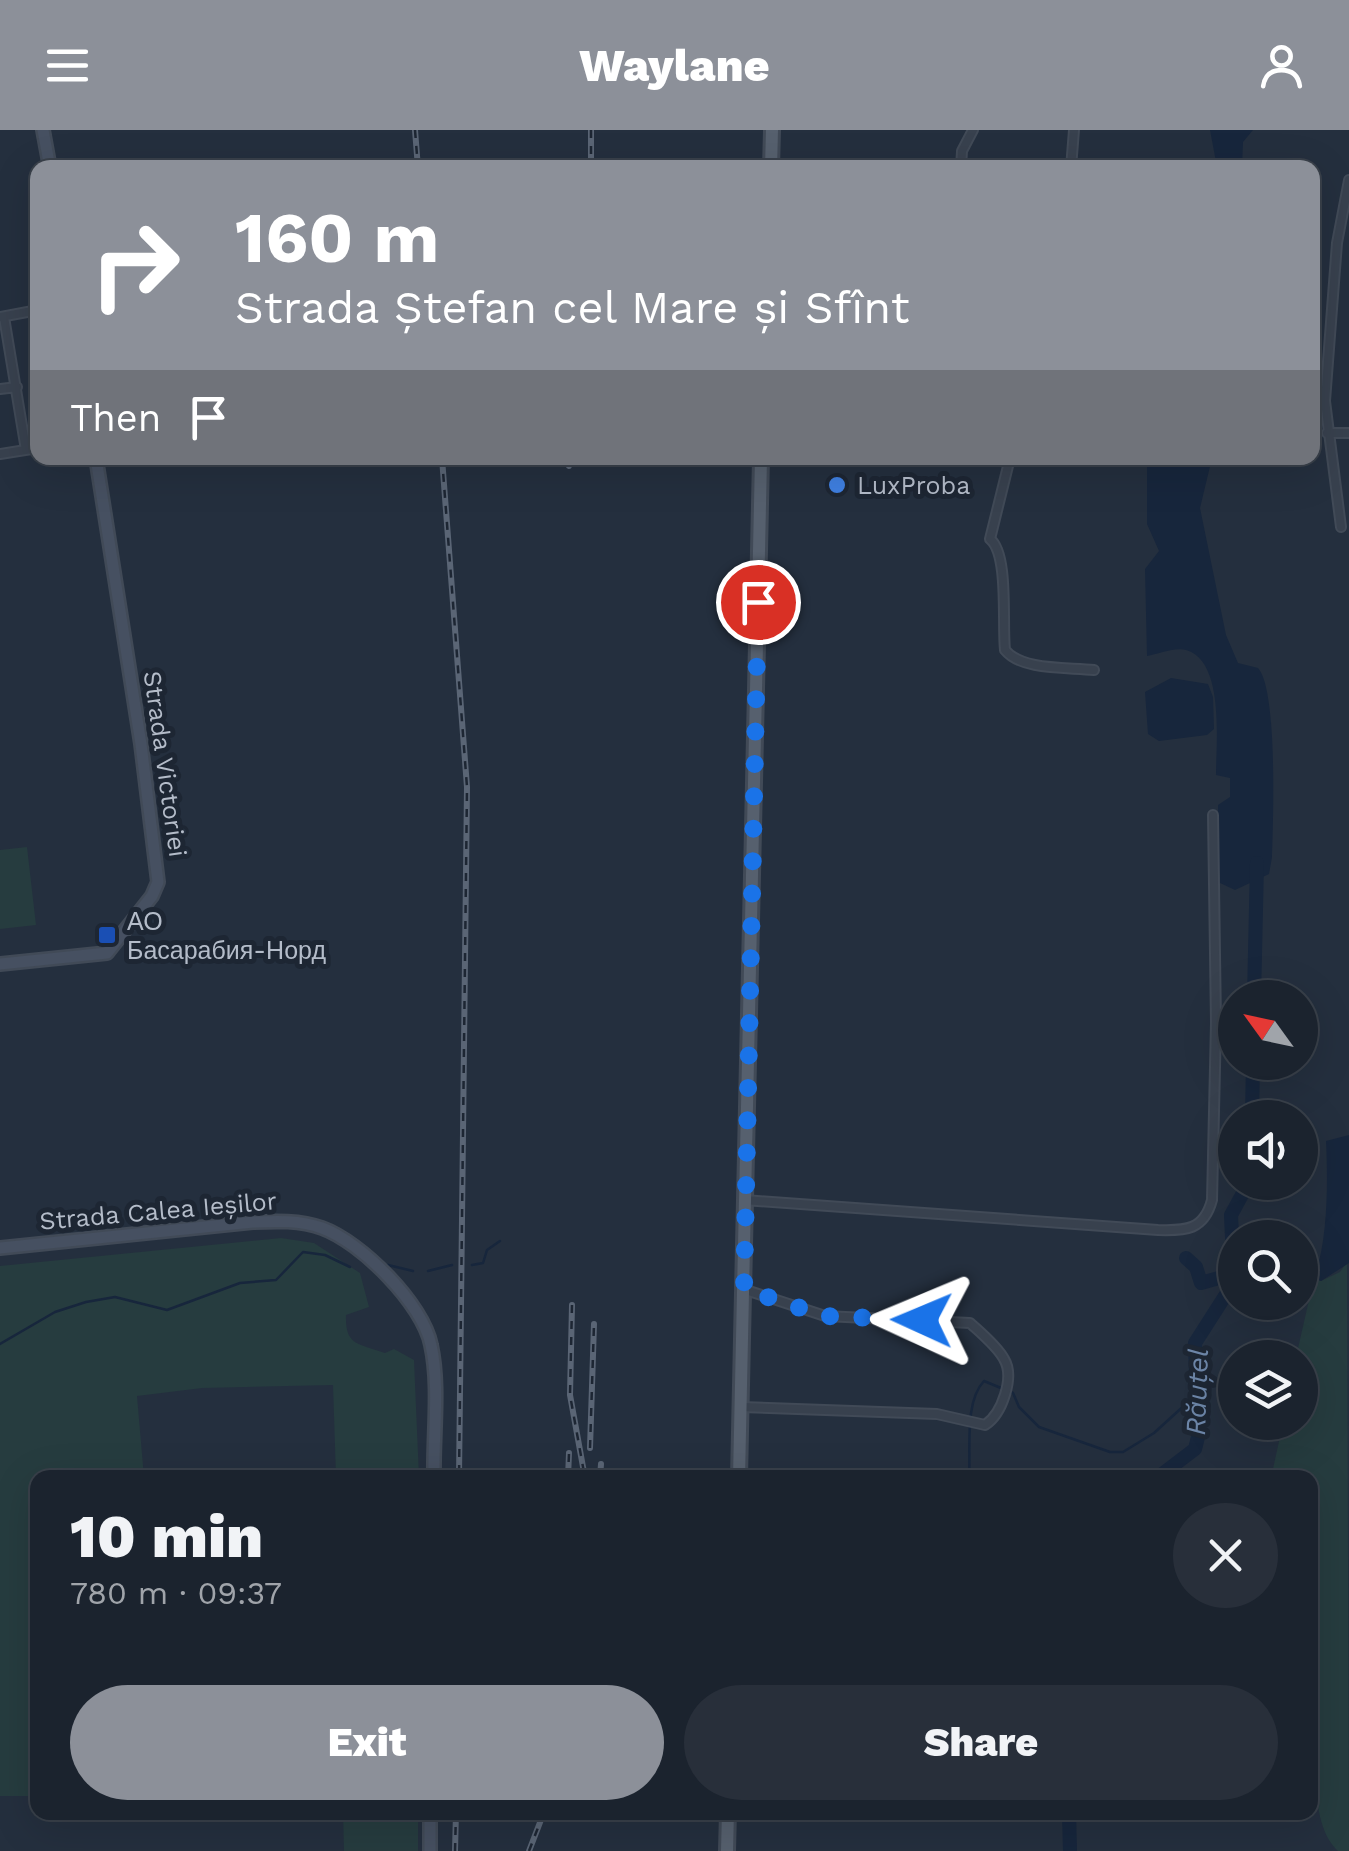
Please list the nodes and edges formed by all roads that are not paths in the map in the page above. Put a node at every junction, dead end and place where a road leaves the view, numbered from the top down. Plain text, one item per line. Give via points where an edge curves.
1 (43, 130) edge
2 (772, 130) edge
3 (973, 130) edge
4 (1074, 130) edge
5 (49, 160) edge
6 (770, 160) edge
7 (961, 160) edge
8 (1072, 160) edge
9 (1349, 180) edge
10 (30, 312) edge
11 (2, 317) edge
12 (16, 387) junction
13 (0, 389) edge
14 (1327, 433) junction
15 (1349, 433) edge
16 (30, 449) edge
17 (26, 450) junction
18 (0, 454) edge
19 (97, 465) edge
20 (761, 465) edge
21 (1008, 465) edge
22 (1341, 526) dead end
23 (1094, 670) dead end
24 (1214, 815) dead end
25 (0, 964) edge
26 (744, 1200) junction
27 (0, 1248) edge
28 (744, 1289) junction
29 (741, 1407) junction
30 (434, 1470) edge
31 (738, 1470) edge
32 (430, 1820) edge
33 (728, 1820) edge
34 (430, 1851) edge
35 (727, 1851) edge

1 - 5 street
2 - 6 main road
3 - 7 street
4 - 8 street
9 - 14 street via 1328,332
10 - 11 street
11 - 12 street
12 - 13 street
12 - 17 street
14 - 15 street
14 - 22 street
16 - 17 street
17 - 18 street
19 - 25 street, Strada Victoriei via 158,882 107,953
20 - 26 main road
21 - 23 street via 990,540 1002,560 1005,650 1034,664
24 - 26 street via 1212,1200 1202,1223 1158,1230
26 - 28 main road
27 - 30 street, Strada Calea Ieșilor via 253,1222 327,1230 385,1276 414,1306 427,1332
28 - 29 main road
28 - 29 street via 824,1316 970,1323 1006,1363 1002,1406 985,1425 936,1414
29 - 31 main road
32 - 34 street
33 - 35 main road

